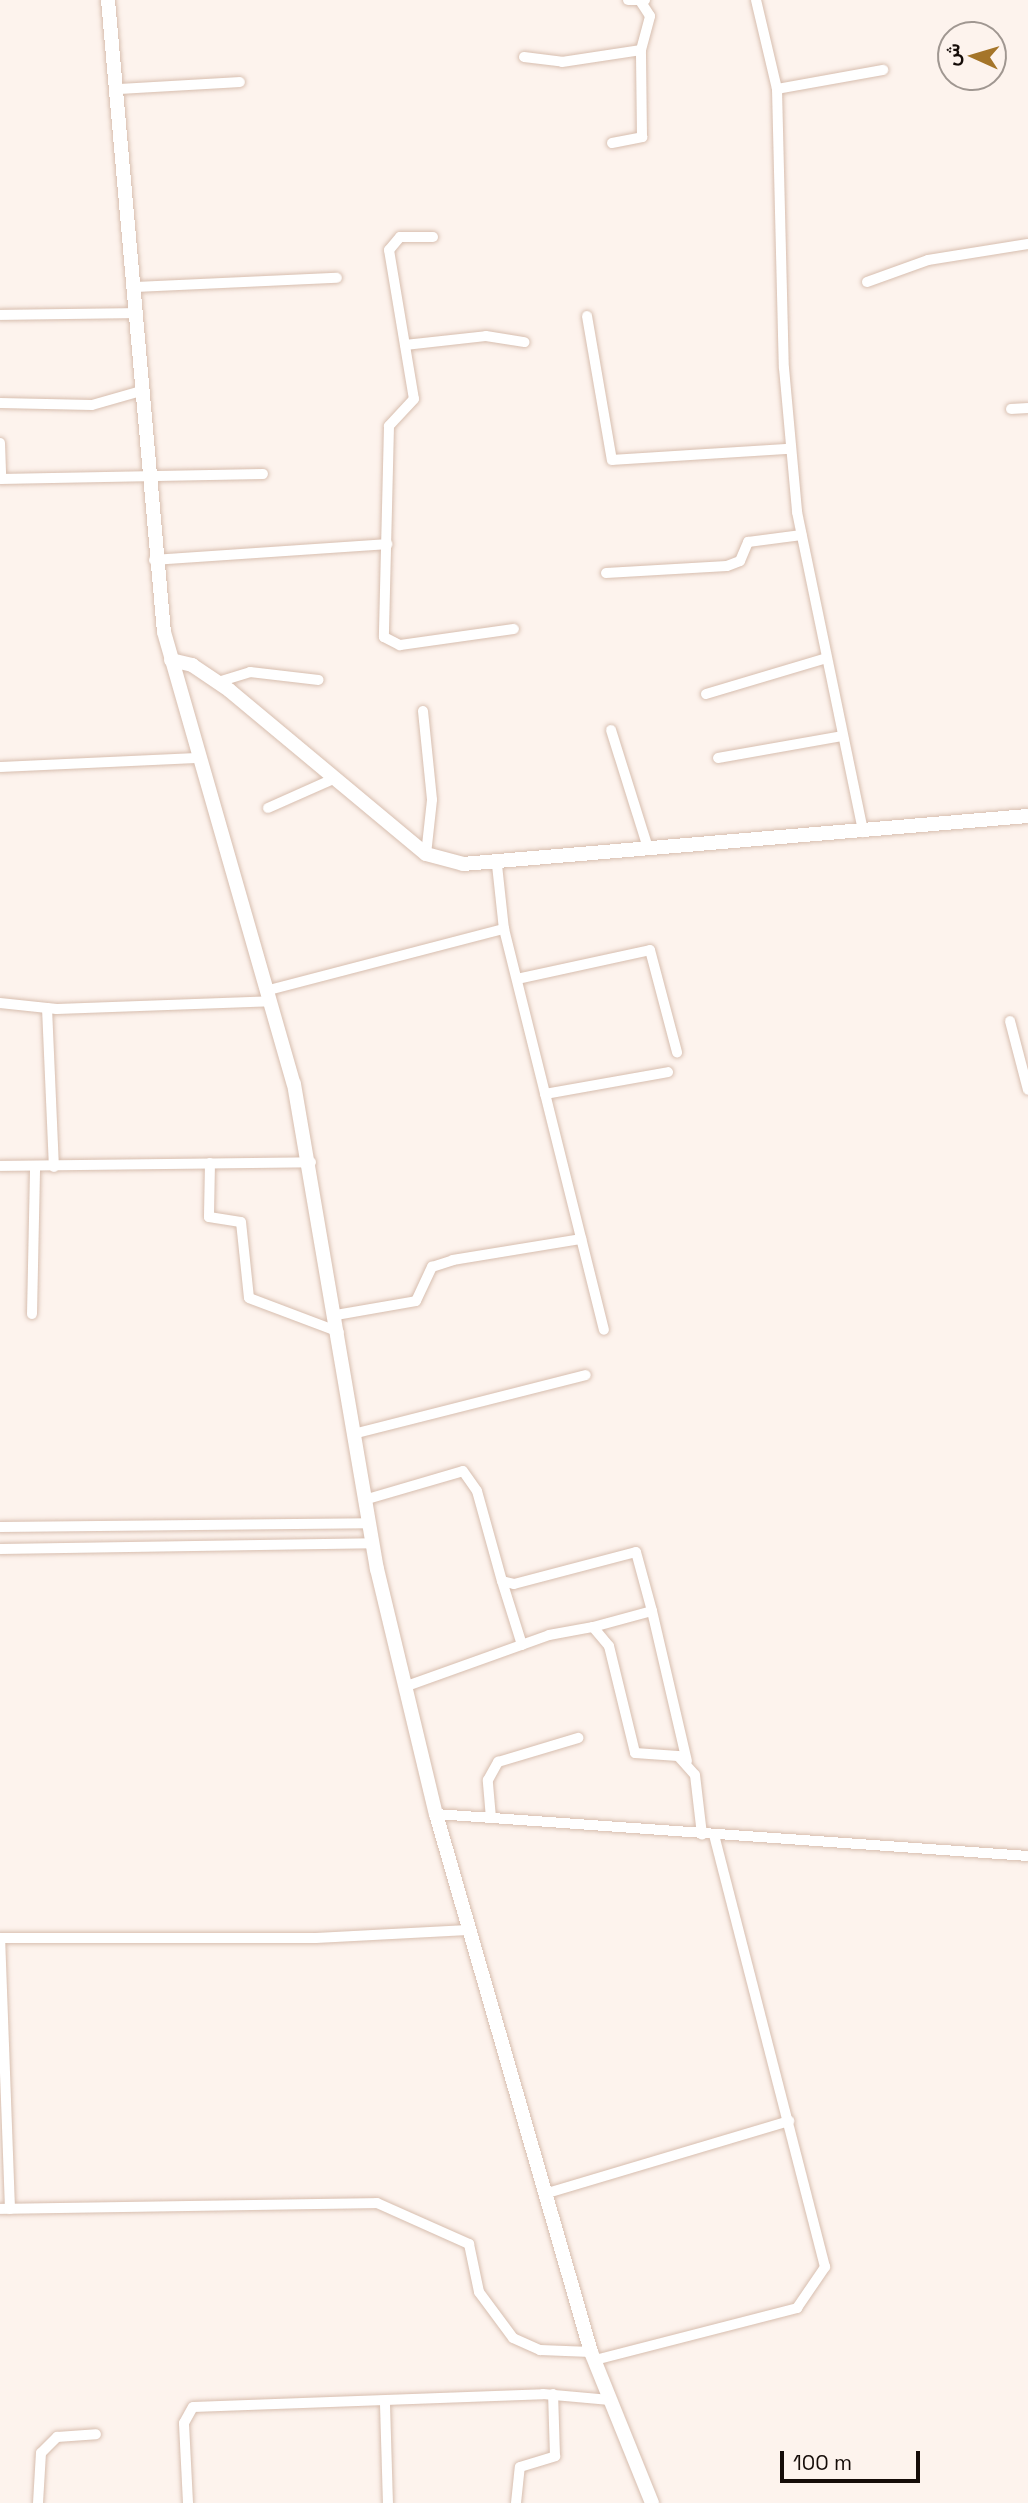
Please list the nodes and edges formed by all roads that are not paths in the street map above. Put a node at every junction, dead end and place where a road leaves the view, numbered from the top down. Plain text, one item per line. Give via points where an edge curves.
1 (108, 0) edge
2 (628, 0) edge
3 (756, 0) edge
4 (643, 1) edge
5 (641, 50) junction
6 (524, 57) dead end
7 (883, 70) dead end
8 (240, 82) dead end
9 (120, 89) junction
10 (777, 89) junction
11 (612, 143) dead end
12 (433, 237) dead end
13 (1028, 244) edge
14 (337, 278) dead end
15 (867, 282) dead end
16 (135, 287) junction
17 (136, 313) junction
18 (0, 314) edge
19 (587, 316) dead end
20 (525, 342) dead end
21 (405, 345) junction
22 (141, 391) junction
23 (0, 403) edge
24 (1028, 408) edge
25 (1011, 409) dead end
26 (0, 443) edge
27 (789, 449) junction
28 (263, 474) dead end
29 (147, 477) junction
30 (1, 479) edge
31 (802, 535) junction
32 (387, 544) junction
33 (153, 561) junction
34 (606, 573) dead end
35 (514, 629) dead end
36 (827, 659) junction
37 (171, 660) junction
38 (319, 680) dead end
39 (218, 682) junction
40 (706, 694) dead end
41 (423, 711) dead end
42 (611, 730) dead end
43 (843, 736) junction
44 (197, 758) junction
45 (718, 758) dead end
46 (0, 767) edge
47 (333, 779) junction
48 (268, 808) dead end
49 (1028, 816) edge
50 (863, 832) junction
51 (649, 848) junction
52 (426, 854) junction
53 (497, 865) junction
54 (504, 929) junction
55 (517, 979) junction
56 (270, 995) junction
57 (0, 1003) edge
58 (47, 1008) junction
59 (1010, 1021) dead end
60 (677, 1052) dead end
61 (668, 1072) dead end
62 (1028, 1090) edge
63 (545, 1094) junction
64 (311, 1162) junction
65 (210, 1163) junction
66 (0, 1166) edge
67 (36, 1167) junction
68 (54, 1167) junction
69 (581, 1239) junction
70 (32, 1314) dead end
71 (336, 1315) junction
72 (604, 1330) dead end
73 (339, 1332) junction
74 (586, 1375) dead end
75 (353, 1434) junction
76 (364, 1500) junction
77 (369, 1523) junction
78 (0, 1527) edge
79 (373, 1544) junction
80 (0, 1549) edge
81 (502, 1581) junction
82 (652, 1611) junction
83 (593, 1628) junction
84 (522, 1645) junction
85 (404, 1687) junction
86 (578, 1738) dead end
87 (687, 1761) junction
88 (436, 1814) junction
89 (491, 1818) junction
90 (702, 1835) junction
91 (714, 1836) junction
92 (1028, 1856) edge
93 (468, 1930) junction
94 (789, 2121) junction
95 (544, 2194) junction
96 (5, 2209) edge
97 (593, 2356) junction
98 (553, 2394) junction
99 (610, 2400) junction
100 (385, 2404) junction
101 (96, 2434) dead end
102 (38, 2503) edge
103 (188, 2503) edge
104 (388, 2503) edge
105 (516, 2503) edge
106 (652, 2503) edge

1 - 9 street
2 - 4 street
3 - 10 street
4 - 5 street via 650,16
5 - 6 street via 562,62
5 - 11 street via 642,137
7 - 10 street
8 - 9 street
9 - 16 street
10 - 27 street
12 - 21 street via 390,243 389,279
13 - 15 street via 928,260
14 - 16 street
16 - 17 street
17 - 18 street
17 - 22 street
19 - 27 street via 612,460
20 - 21 street via 486,336
21 - 32 street via 414,405 389,426
22 - 23 street via 97,404
22 - 29 street
24 - 25 street
26 - 30 street
27 - 31 street
28 - 29 street
29 - 30 street
29 - 33 street
31 - 34 street via 748,542 740,561 727,566
31 - 36 street
32 - 33 street
32 - 35 street via 384,631 390,644
33 - 37 street
36 - 40 street
36 - 43 street
37 - 39 street
37 - 44 street
38 - 39 street via 250,672
39 - 47 street
41 - 52 street via 432,800
42 - 51 street
43 - 45 street
43 - 50 street
44 - 46 street
44 - 56 street
47 - 48 street
47 - 52 street
49 - 50 street
50 - 51 street
51 - 53 street
52 - 53 street
53 - 54 street
54 - 55 street
54 - 56 street
55 - 60 street via 650,950
55 - 63 street
56 - 58 street
56 - 64 street
57 - 58 street
58 - 68 street
59 - 62 street
61 - 63 street
63 - 69 street
64 - 65 street
64 - 71 street
65 - 68 street
65 - 73 street via 209,1217 241,1222 249,1298
66 - 67 street
67 - 68 street
67 - 70 street
69 - 71 street via 453,1259 426,1273 416,1301
69 - 72 street
71 - 73 street
73 - 75 street
74 - 75 street
75 - 76 street
76 - 77 street
76 - 81 street via 470,1473
77 - 78 street
77 - 79 street
79 - 80 street
79 - 85 street
81 - 82 street via 514,1584 636,1552
81 - 84 street
82 - 83 street
82 - 87 street
83 - 84 street
83 - 87 street via 609,1646 635,1753
84 - 85 street
85 - 88 street
86 - 89 street via 498,1762 488,1780
87 - 90 street via 701,1804
88 - 89 street
88 - 93 street
89 - 90 street
90 - 91 street
91 - 92 street
91 - 94 street
93 - 95 street
93 - 96 street via 316,1938 0,1938
94 - 95 street
94 - 97 street via 825,2267 800,2305
95 - 97 street
96 - 97 street via 377,2203 469,2244 478,2292 513,2338 540,2350
97 - 99 street
98 - 99 street
98 - 100 street
98 - 105 street via 555,2456 520,2467
99 - 106 street
100 - 103 street via 193,2407 184,2423
100 - 104 street
101 - 102 street via 57,2437 41,2453

